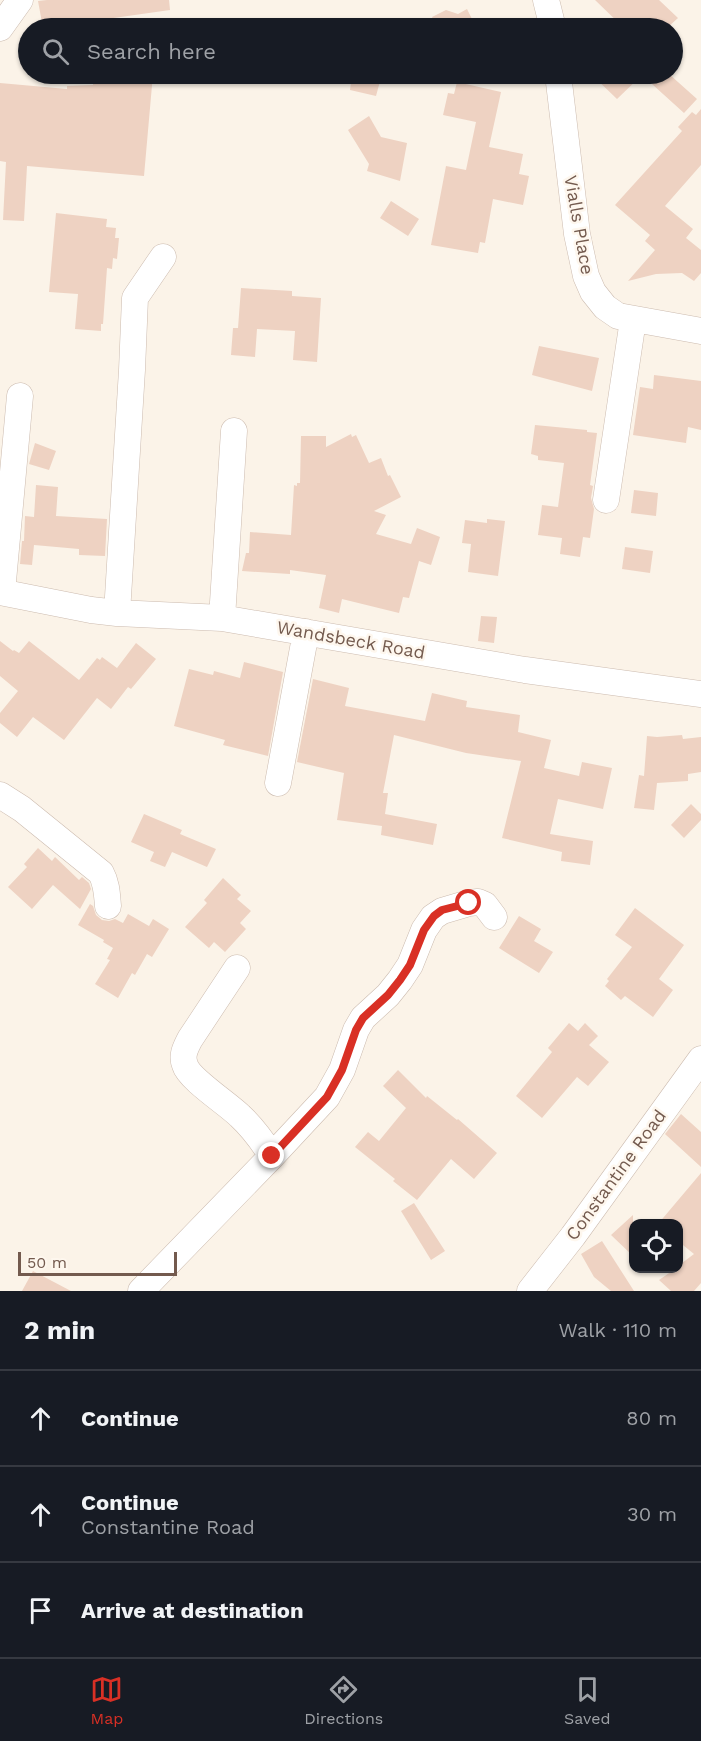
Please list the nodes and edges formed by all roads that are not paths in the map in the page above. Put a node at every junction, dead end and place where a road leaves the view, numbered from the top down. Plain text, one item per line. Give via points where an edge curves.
1 (20, 0) edge
2 (546, 0) edge
3 (550, 18) edge
4 (0, 28) edge
5 (559, 84) edge
6 (163, 257) dead end
7 (633, 320) junction
8 (701, 331) edge
9 (20, 396) dead end
10 (234, 432) dead end
11 (606, 500) dead end
12 (1, 592) edge
13 (117, 613) junction
14 (222, 618) junction
15 (306, 632) junction
16 (701, 694) edge
17 (278, 783) dead end
18 (0, 795) edge
19 (108, 906) dead end
20 (494, 916) dead end
21 (237, 968) dead end
22 (700, 1060) edge
23 (272, 1156) junction
24 (141, 1291) edge
25 (530, 1291) edge

1 - 4 street
2 - 3 street
5 - 7 street, Vialls Place via 577,234 586,276 605,307
6 - 13 street via 135,298
7 - 8 street, Vialls Place
7 - 11 street
9 - 12 street
10 - 14 street
12 - 13 street, Wandsbeck Road
13 - 14 street, Wandsbeck Road
14 - 15 street, Wandsbeck Road
15 - 16 street, Wandsbeck Road via 525,670
15 - 17 street
18 - 19 street via 101,873
20 - 23 street via 478,902 442,910 434,916 400,980 363,1018 327,1097
21 - 23 street via 190,1039 184,1051 185,1068 255,1131
22 - 25 street, Constantine Road
23 - 24 street

